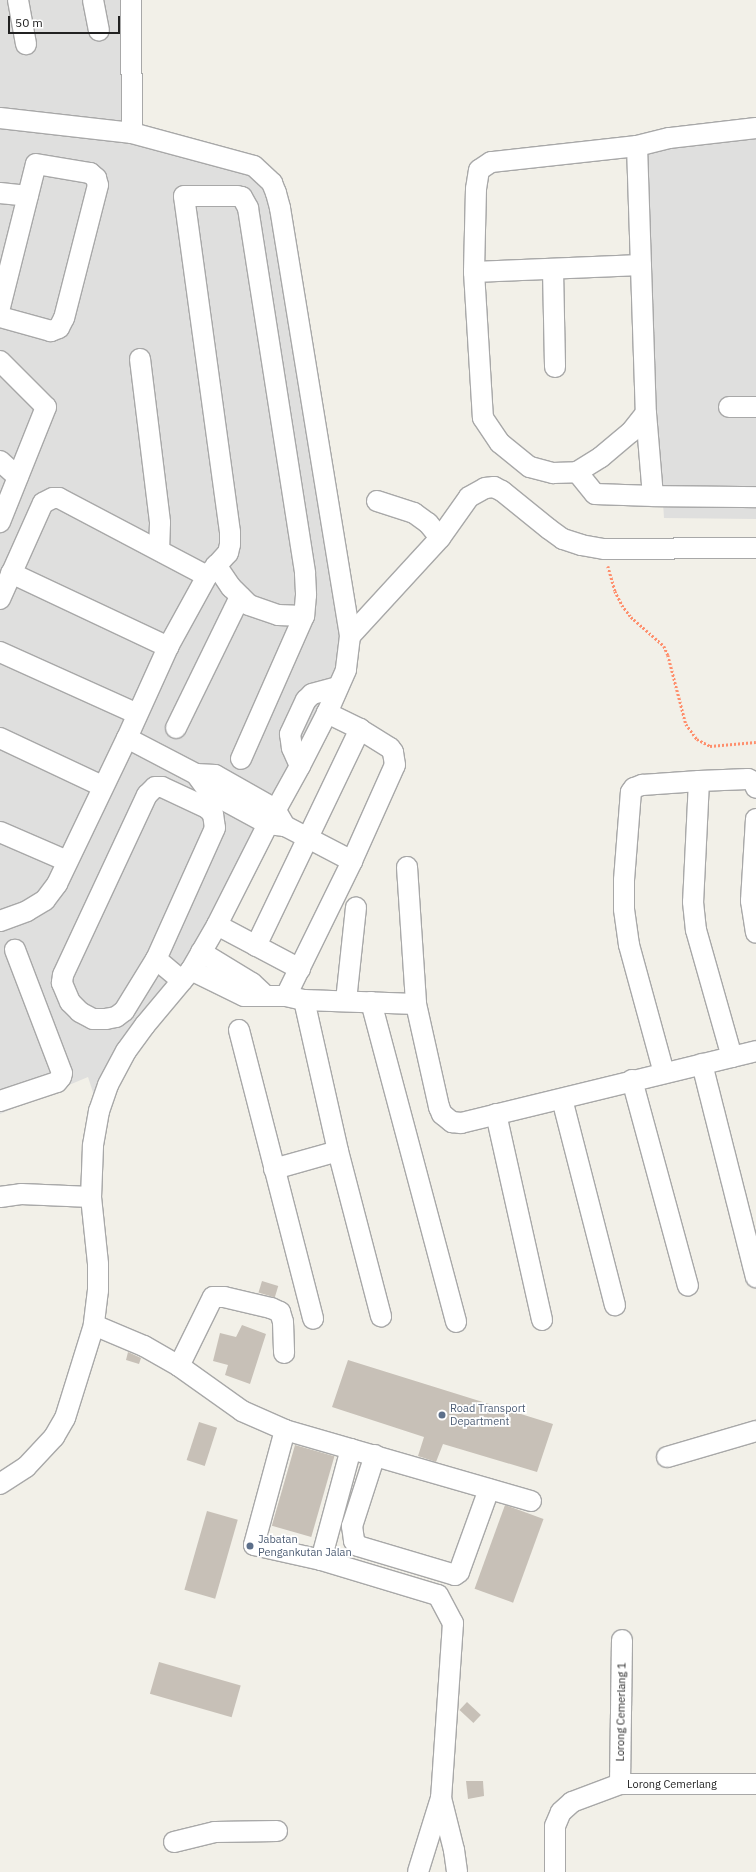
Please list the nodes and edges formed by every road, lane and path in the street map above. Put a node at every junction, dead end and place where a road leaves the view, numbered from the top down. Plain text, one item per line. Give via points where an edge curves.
1 (18, 0) edge
2 (93, 0) edge
3 (131, 0) edge
4 (99, 30) dead end
5 (26, 44) dead end
6 (0, 118) edge
7 (756, 128) edge
8 (132, 133) junction
9 (637, 146) junction
10 (0, 193) edge
11 (28, 196) junction
12 (641, 265) junction
13 (553, 270) junction
14 (474, 272) junction
15 (0, 307) edge
16 (0, 317) edge
17 (140, 359) dead end
18 (0, 361) edge
19 (555, 366) dead end
20 (729, 407) dead end
21 (756, 407) edge
22 (646, 414) junction
23 (0, 461) edge
24 (577, 472) junction
25 (18, 477) junction
26 (653, 496) junction
27 (756, 497) edge
28 (376, 501) dead end
29 (0, 522) edge
30 (440, 538) junction
31 (756, 548) edge
32 (159, 550) junction
33 (604, 550) junction
34 (212, 571) junction
35 (11, 573) junction
36 (240, 597) junction
37 (0, 598) edge
38 (304, 616) junction
39 (350, 636) junction
40 (168, 647) junction
41 (0, 652) edge
42 (338, 687) junction
43 (327, 713) junction
44 (137, 714) junction
45 (176, 728) dead end
46 (360, 729) junction
47 (0, 738) edge
48 (127, 738) junction
49 (756, 742) edge
50 (242, 759) dead end
51 (300, 766) junction
52 (699, 781) junction
53 (102, 786) junction
54 (756, 788) edge
55 (756, 819) edge
56 (276, 820) junction
57 (0, 832) edge
58 (308, 838) junction
59 (67, 861) junction
60 (352, 861) junction
61 (407, 867) dead end
62 (356, 908) dead end
63 (0, 921) edge
64 (217, 925) junction
65 (756, 933) edge
66 (256, 946) junction
67 (15, 950) dead end
68 (201, 952) junction
69 (156, 959) junction
70 (300, 969) junction
71 (186, 975) junction
72 (266, 996) junction
73 (295, 998) junction
74 (346, 1001) junction
75 (371, 1002) junction
76 (416, 1004) junction
77 (239, 1030) dead end
78 (756, 1051) edge
79 (732, 1057) junction
80 (702, 1064) junction
81 (664, 1073) junction
82 (632, 1080) junction
83 (562, 1099) junction
84 (0, 1101) edge
85 (496, 1114) junction
86 (338, 1151) junction
87 (274, 1169) junction
88 (0, 1197) edge
89 (91, 1198) junction
90 (756, 1277) edge
91 (688, 1286) dead end
92 (616, 1306) dead end
93 (381, 1316) dead end
94 (313, 1319) dead end
95 (542, 1320) dead end
96 (456, 1322) dead end
97 (94, 1325) junction
98 (284, 1353) dead end
99 (179, 1366) junction
100 (285, 1430) junction
101 (756, 1431) edge
102 (351, 1449) junction
103 (375, 1455) junction
104 (667, 1457) dead end
105 (0, 1484) edge
106 (489, 1489) junction
107 (531, 1501) dead end
108 (321, 1560) junction
109 (622, 1640) dead end
110 (620, 1784) junction
111 (756, 1784) edge
112 (440, 1798) junction
113 (278, 1831) dead end
114 (174, 1842) dead end
115 (418, 1872) edge
116 (457, 1872) edge
117 (555, 1872) edge

1 - 5 street
2 - 4 street
3 - 8 street
6 - 8 street
7 - 9 street via 669,138
8 - 39 street via 254,166 272,183 276,193
9 - 12 street
9 - 14 street via 491,162 479,170 476,189
10 - 11 street
11 - 15 street
11 - 16 street via 36,164 90,173 96,178 98,185 64,318 59,328 51,331
12 - 13 street
12 - 22 street
13 - 14 street
13 - 19 street
14 - 24 street via 483,418 500,443 530,467 553,473
17 - 32 street via 160,523
18 - 25 street via 46,407
20 - 21 street
22 - 24 street via 631,432 601,457
22 - 26 street
23 - 25 street
24 - 26 street via 595,494
25 - 29 street
26 - 27 street
28 - 30 street via 414,513 428,523
30 - 33 street via 469,497 485,488 494,487 563,539
30 - 39 street
31 - 33 street
32 - 34 street
32 - 35 street via 59,498 48,499 43,503
33 - 49 path via 615,591 622,605 631,617 664,646 686,724 697,738 710,746
34 - 36 street
34 - 38 street via 228,553 230,532 184,196 237,196 242,197 248,208 305,574
34 - 40 street
35 - 37 street
35 - 40 street
36 - 38 street via 249,605 270,613
36 - 45 street
38 - 50 street
39 - 42 street via 346,670
40 - 44 street
41 - 44 street
42 - 43 street
42 - 51 street via 312,694 306,700 290,734 292,748
43 - 46 street
43 - 51 street
44 - 48 street
46 - 58 street
46 - 60 street via 390,748 395,764
47 - 53 street
48 - 53 street
48 - 56 street via 196,774 215,774
51 - 56 street
52 - 54 street via 748,779 754,782
52 - 79 street via 693,902 696,930
52 - 81 street via 642,785 634,788 629,800 624,880 626,924 629,945
53 - 59 street
55 - 65 street via 751,901
56 - 58 street
56 - 64 street
57 - 59 street
58 - 60 street
58 - 66 street
59 - 63 street via 57,884 45,900 27,911
60 - 70 street
61 - 76 street
62 - 74 street
64 - 66 street
64 - 68 street
66 - 70 street
67 - 84 street via 62,1073 57,1082
68 - 71 street
68 - 72 street via 252,983
69 - 69 street via 124,1011 116,1017 106,1020 93,1019 80,1012 64,992 63,975 147,794 155,787 162,787 207,808 213,814 215,828
69 - 71 street
70 - 73 street
71 - 72 street via 244,996
71 - 89 street via 130,1046 108,1085 99,1111 93,1146
72 - 73 street
73 - 74 street
73 - 86 street
74 - 75 street
75 - 76 street
75 - 96 street
76 - 85 street via 442,1114 452,1122 461,1123
77 - 87 street
78 - 79 street
79 - 80 street
80 - 81 street
80 - 90 street
81 - 82 street
82 - 83 street
82 - 91 street
83 - 85 street
83 - 92 street
85 - 95 street
86 - 87 street
86 - 93 street
87 - 94 street
88 - 89 street via 21,1194
89 - 97 street via 98,1264
97 - 99 street via 144,1346
97 - 105 street via 65,1418 54,1437 26,1467
98 - 99 street via 283,1322 280,1312 224,1296 213,1297
99 - 100 street via 242,1411
100 - 102 street
100 - 108 street via 254,1545
101 - 104 street
102 - 103 street
102 - 108 street
103 - 106 street
103 - 106 street via 352,1526 354,1541 358,1546 455,1575 459,1572
106 - 107 street
108 - 112 street via 438,1595 446,1608 453,1623
109 - 110 street, Lorong Cemerlang 1
110 - 111 street, Lorong Cemerlang
110 - 117 street, Lorong Cemerlang via 572,1802 561,1812 555,1826
112 - 115 street
112 - 116 street via 454,1850
113 - 114 street via 215,1832

